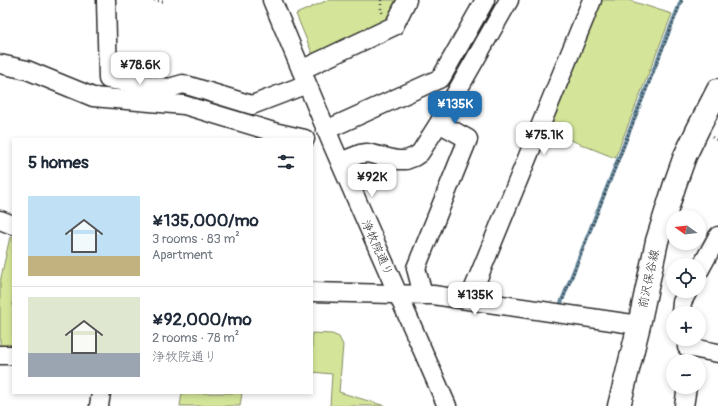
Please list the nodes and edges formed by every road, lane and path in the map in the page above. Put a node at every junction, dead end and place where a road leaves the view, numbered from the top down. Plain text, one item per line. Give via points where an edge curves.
1 (106, 0) edge
2 (154, 0) edge
3 (272, 0) edge
4 (408, 0) edge
5 (485, 0) edge
6 (509, 0) edge
7 (592, 0) edge
8 (682, 0) edge
9 (164, 2) dead end
10 (0, 64) edge
11 (304, 77) junction
12 (718, 90) edge
13 (439, 123) junction
14 (272, 135) edge
15 (296, 138) edge
16 (313, 141) edge
17 (333, 146) junction
18 (0, 220) edge
19 (12, 226) edge
20 (718, 236) edge
21 (706, 258) edge
22 (313, 292) edge
23 (398, 294) junction
24 (424, 295) junction
25 (469, 300) junction
26 (557, 313) junction
27 (639, 325) junction
28 (687, 349) edge
29 (718, 353) edge
30 (0, 355) edge
31 (12, 356) edge
32 (100, 394) edge
33 (686, 394) edge
34 (99, 406) edge
35 (447, 406) edge
36 (619, 406) edge
37 (684, 406) edge

1 - 11 street via 108,79 169,88 183,84 252,105
2 - 9 path
3 - 11 street, 浄牧院通り
4 - 11 street via 394,26
5 - 17 street via 441,78
6 - 13 street
7 - 25 street
8 - 26 path
10 - 14 street via 27,70 94,97 184,105
11 - 17 street, 浄牧院通り
12 - 27 main road, 前沢保谷線 via 685,156 675,184 658,241
13 - 17 street via 424,149 406,160 360,154
13 - 24 street via 468,139 416,268
14 - 15 street
16 - 17 street
17 - 23 street, 浄牧院通り
18 - 19 street
20 - 21 street
22 - 23 street
23 - 24 street
23 - 35 street, 浄牧院通り
24 - 25 street
25 - 26 street
26 - 27 street
27 - 36 main road, 前沢保谷線
28 - 29 street
30 - 31 street
32 - 34 street
33 - 37 street

